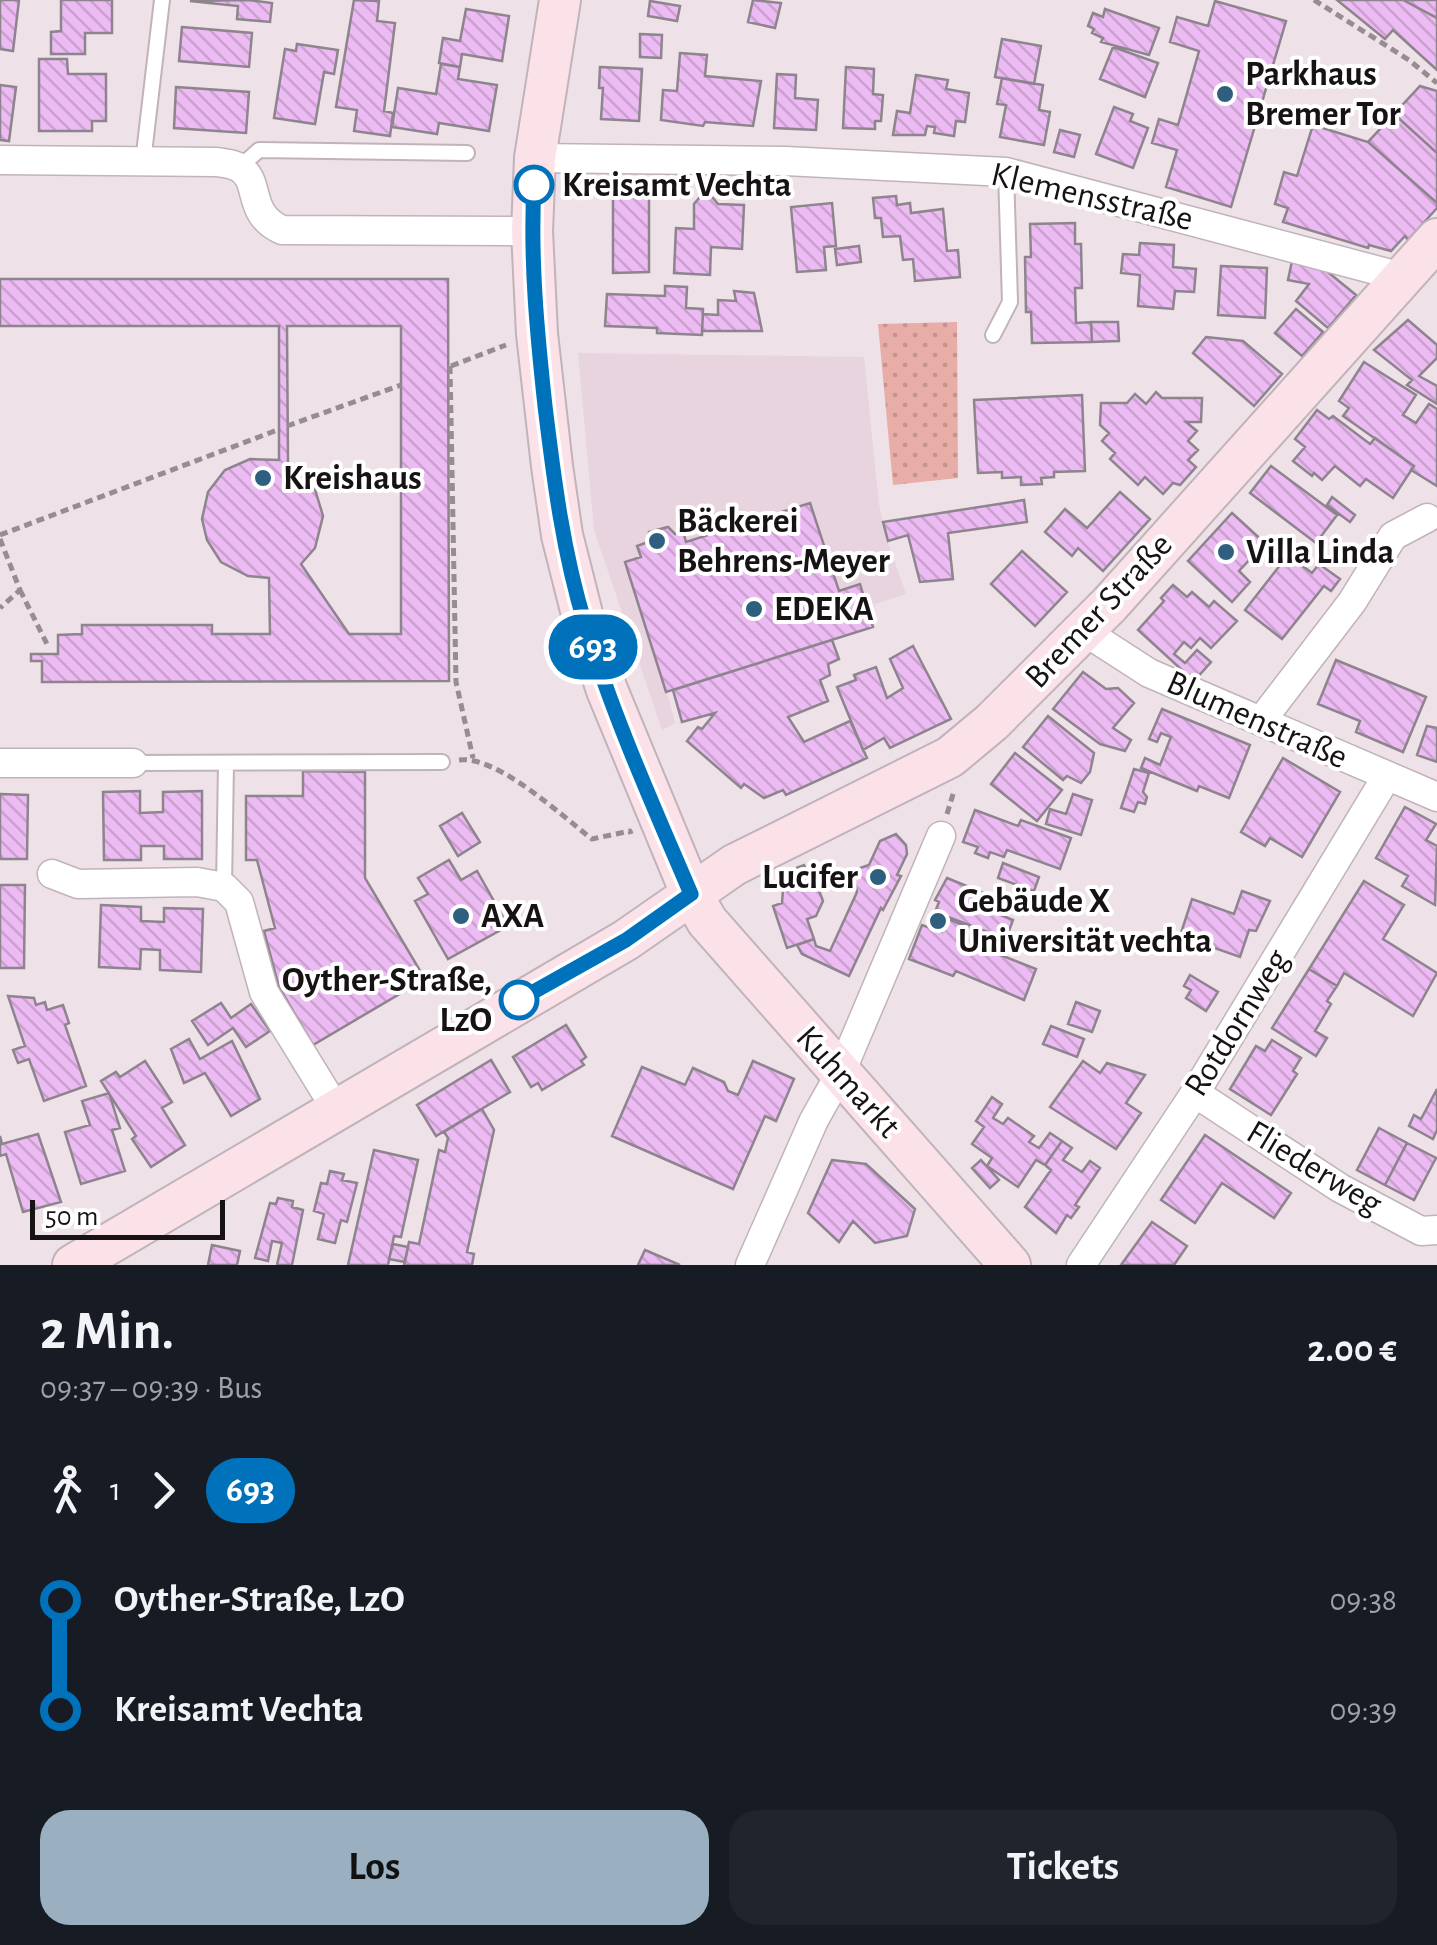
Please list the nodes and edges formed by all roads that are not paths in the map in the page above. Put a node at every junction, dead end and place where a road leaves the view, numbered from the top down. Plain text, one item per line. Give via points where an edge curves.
1 (162, 0) edge
2 (560, 0) edge
3 (468, 154) dead end
4 (535, 158) junction
5 (0, 160) edge
6 (143, 162) junction
7 (240, 167) junction
8 (1006, 172) junction
9 (532, 231) junction
10 (1437, 240) edge
11 (1402, 277) junction
12 (992, 335) dead end
13 (1427, 518) dead end
14 (1084, 631) junction
15 (1260, 721) junction
16 (442, 762) road end
17 (0, 763) edge
18 (133, 763) joint
19 (226, 763) junction
20 (1387, 776) junction
21 (1437, 798) edge
22 (941, 836) dead end
23 (52, 874) dead end
24 (224, 887) junction
25 (691, 894) junction
26 (841, 1072) junction
27 (1194, 1093) junction
28 (336, 1109) junction
29 (1437, 1230) edge
30 (73, 1265) edge
31 (750, 1265) edge
32 (1010, 1265) edge
33 (1081, 1265) edge

1 - 6 lane
2 - 4 main road, Kuhmarkt
3 - 7 lane via 259,150
4 - 8 street, Klemensstraße
4 - 9 main road, Kuhmarkt
5 - 6 street
6 - 7 street
7 - 9 street via 268,224 282,230
8 - 11 street, Klemensstraße
8 - 12 lane via 1010,302
9 - 25 main road, Kuhmarkt via 562,535 607,690
10 - 11 main road, Bremer Straße
11 - 14 main road, Bremer Straße
13 - 15 street via 1393,536 1352,602
14 - 15 street, Blumenstraße via 1149,672
14 - 25 main road, Bremer Straße via 950,757 734,865
15 - 20 street, Blumenstraße
16 - 19 lane
17 - 18 street
18 - 19 lane
19 - 24 lane
20 - 21 street, Blumenstraße
20 - 27 street, Rotdornweg
22 - 26 street
23 - 24 street via 78,884
24 - 28 street via 238,902 264,992
25 - 26 main road, Kuhmarkt via 706,921
25 - 28 main road, Bremer Straße via 626,940
26 - 31 street
26 - 32 main road, Kuhmarkt
27 - 29 street, Fliederweg via 1340,1188 1421,1231
27 - 33 street, Rotdornweg
28 - 30 main road, Bremer Straße

